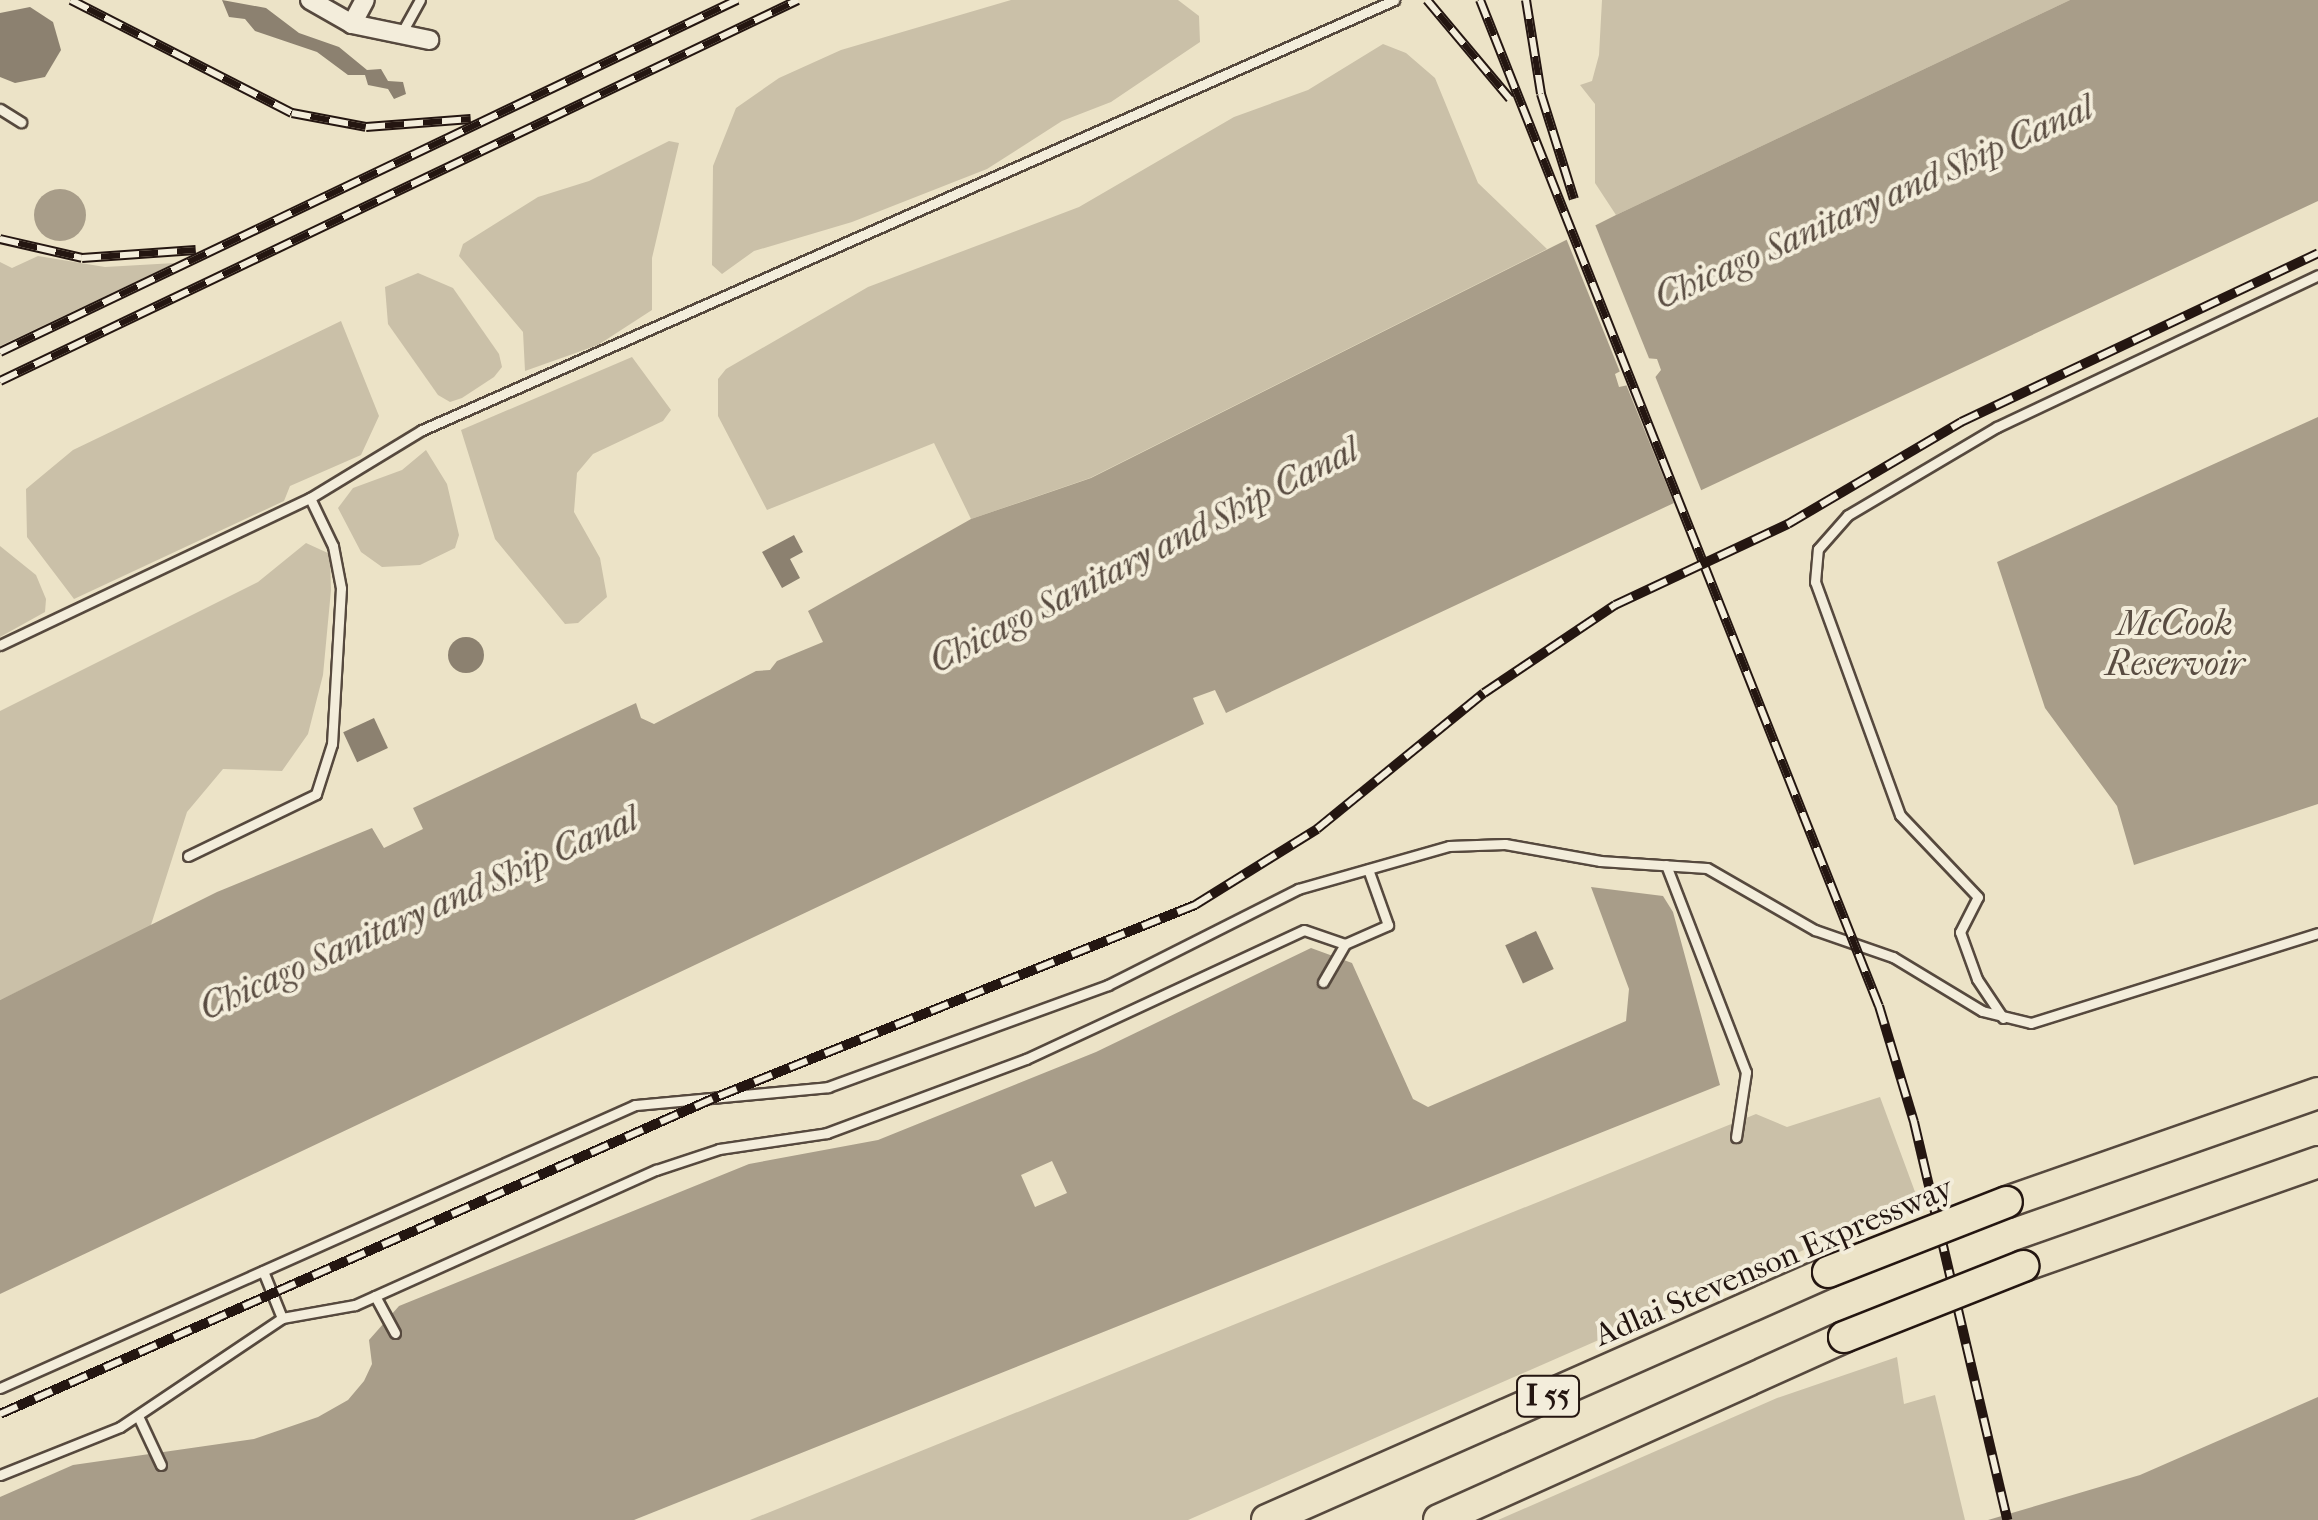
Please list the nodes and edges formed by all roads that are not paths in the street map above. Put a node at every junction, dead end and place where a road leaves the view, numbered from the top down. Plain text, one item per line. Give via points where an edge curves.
1 (310, 0) edge
2 (365, 0) edge
3 (420, 0) edge
4 (1394, 0) edge
5 (352, 24) junction
6 (401, 34) junction
7 (429, 40) dead end
8 (0, 109) edge
9 (21, 122) dead end
10 (2318, 275) edge
11 (310, 498) junction
12 (0, 645) edge
13 (188, 856) dead end
14 (1666, 865) junction
15 (1368, 869) junction
16 (2318, 933) edge
17 (1344, 944) junction
18 (1323, 982) dead end
19 (2004, 1018) junction
20 (2318, 1093) edge
21 (1736, 1137) dead end
22 (2318, 1162) edge
23 (263, 1271) junction
24 (375, 1296) junction
25 (282, 1318) junction
26 (395, 1333) dead end
27 (0, 1388) edge
28 (138, 1416) junction
29 (161, 1465) dead end
30 (0, 1476) edge
31 (1267, 1520) edge
32 (1438, 1520) edge

1 - 5 street
2 - 5 street
3 - 6 lane
4 - 11 lane via 422,430
5 - 6 street
6 - 7 street
8 - 9 lane
10 - 19 lane via 1997,426 1848,515 1818,549 1815,582 1900,815 1978,897 1960,932 1977,979
11 - 12 lane
11 - 13 lane via 334,546 342,588 332,744 316,794
14 - 15 lane via 1600,862 1505,844 1448,846
14 - 19 lane via 1706,868 1815,930 1893,958
14 - 21 lane via 1746,1072
15 - 17 lane via 1388,925
15 - 23 lane via 1298,889 1108,985 828,1087 635,1105
16 - 19 lane via 2057,1019
17 - 18 lane
17 - 24 lane via 1304,930 1026,1058 827,1134 720,1149 656,1170
20 - 31 highway, Adlai Stevenson Expressway / I 55, bridge via 1828,1272
22 - 32 highway, I 55, bridge via 1844,1336
23 - 25 lane
23 - 27 lane
24 - 25 lane
24 - 26 lane
25 - 28 lane
28 - 29 lane
28 - 30 lane

